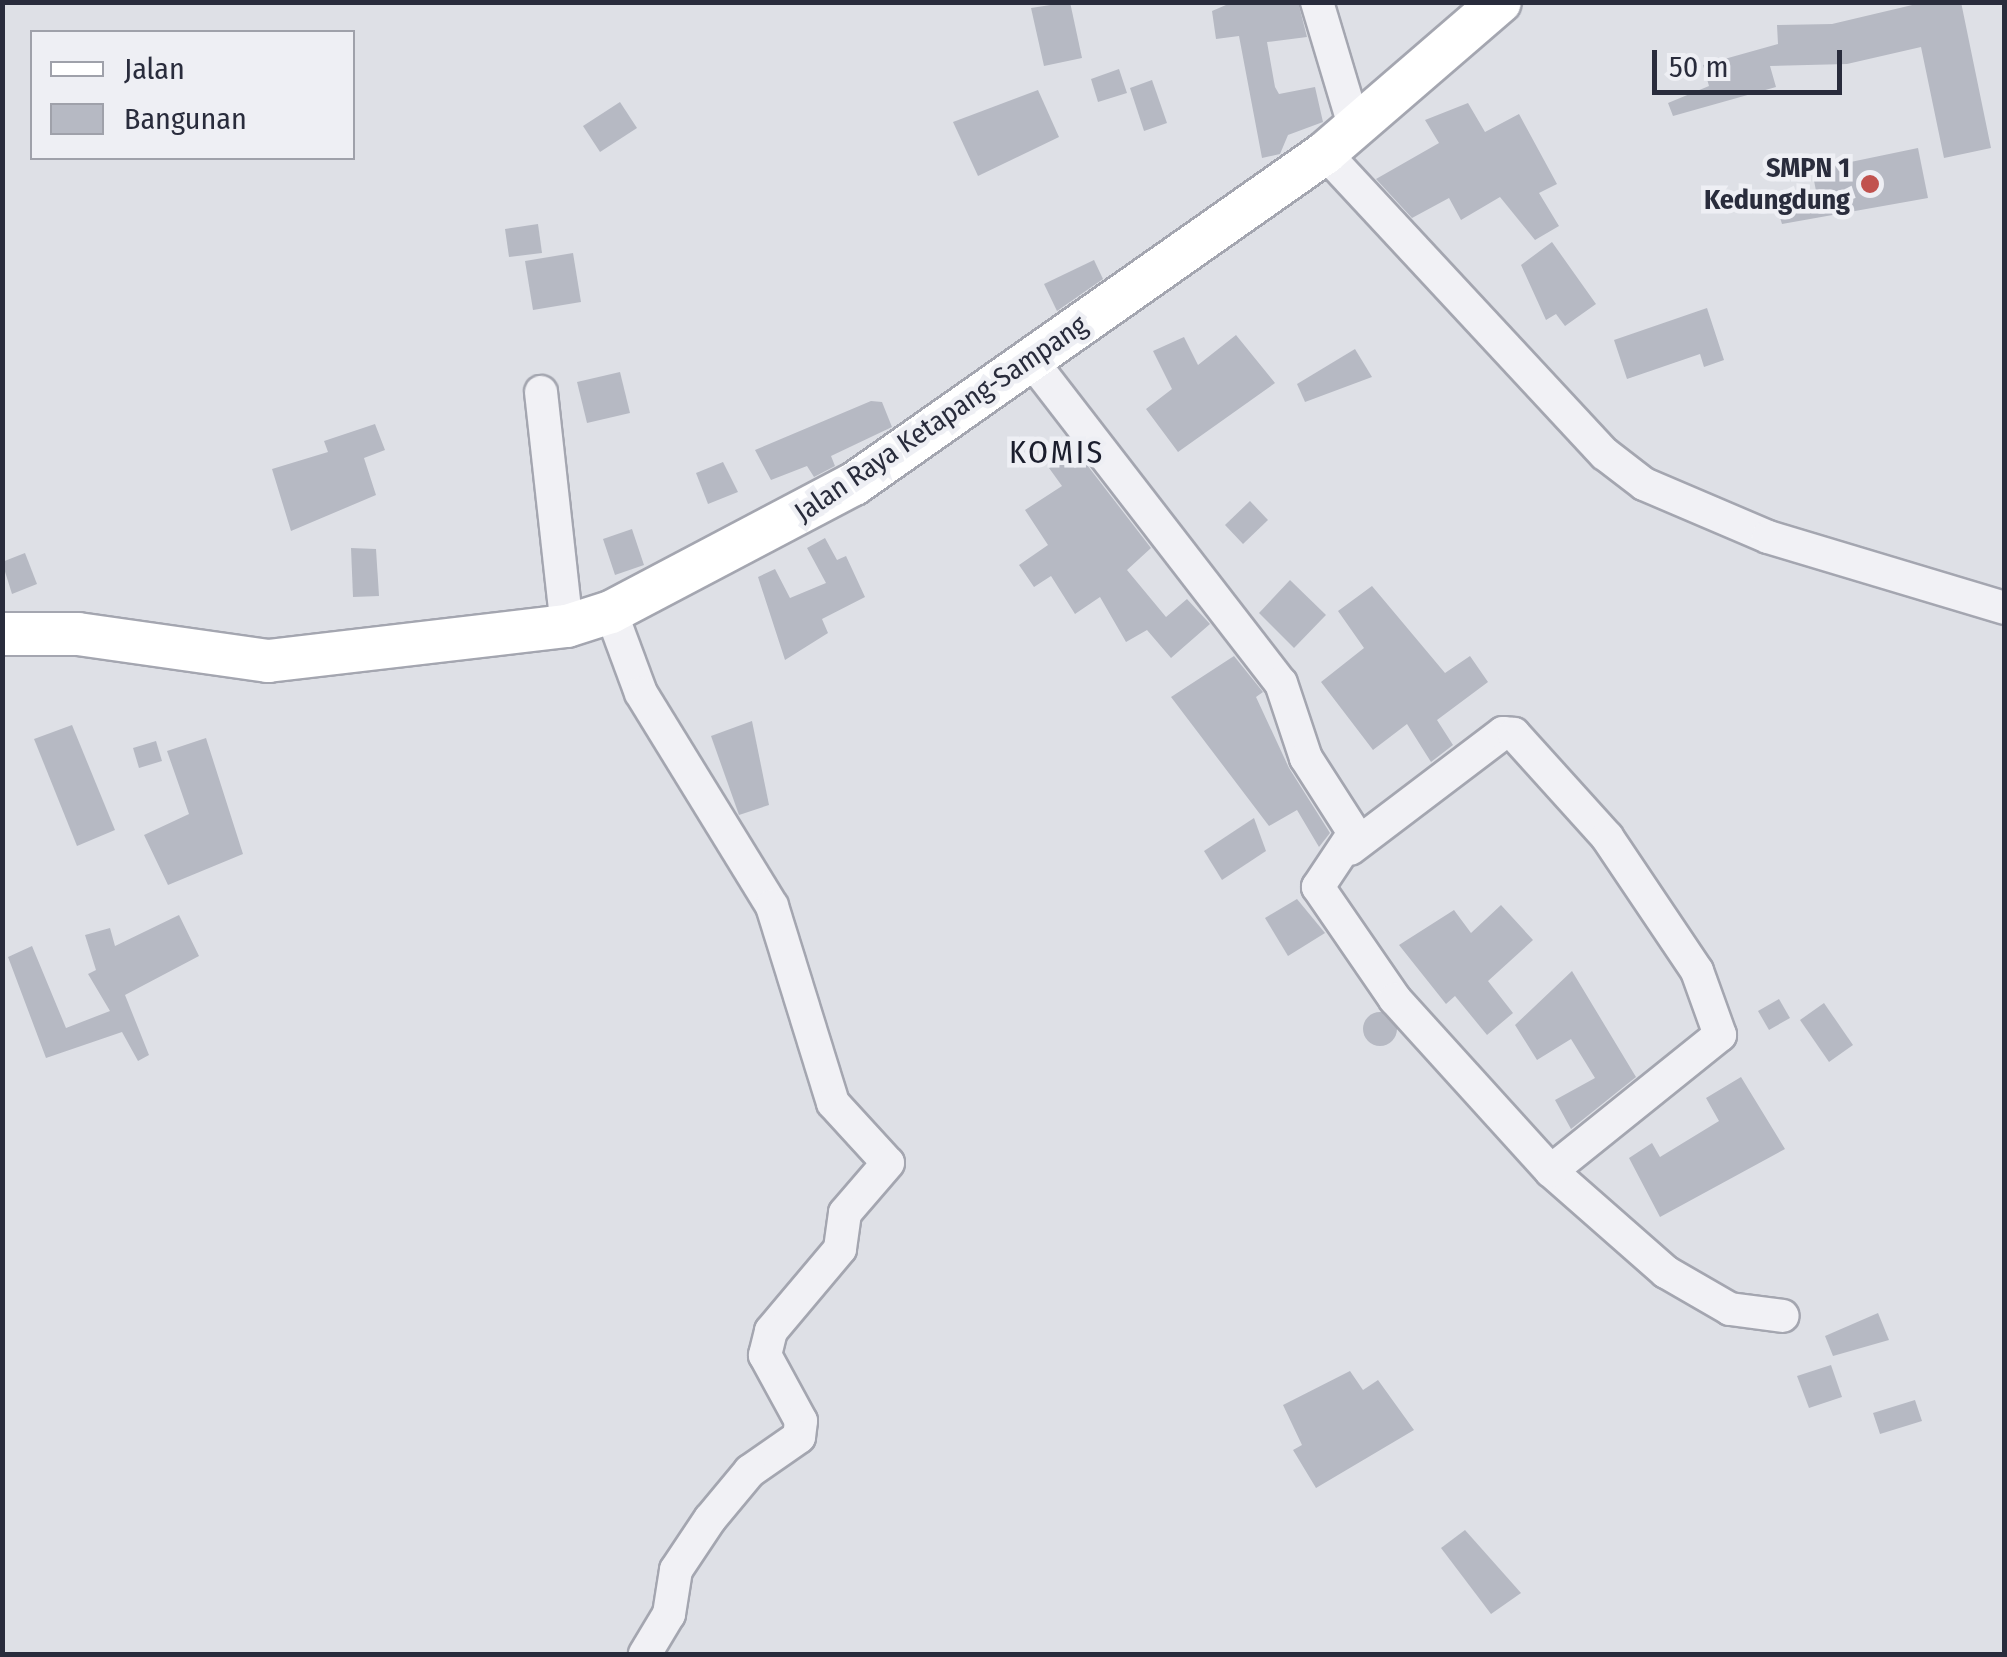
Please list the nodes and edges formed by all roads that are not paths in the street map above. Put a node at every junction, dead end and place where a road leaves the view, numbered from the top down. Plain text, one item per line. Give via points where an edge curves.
1 (1317, 2) edge
2 (1500, 2) edge
3 (1340, 141) junction
4 (1031, 360) junction
5 (541, 392) dead end
6 (2004, 608) edge
7 (611, 612) junction
8 (567, 626) junction
9 (2, 634) edge
10 (1350, 850) junction
11 (1551, 1171) junction
12 (1784, 1316) dead end
13 (645, 1654) edge

1 - 3 street
2 - 3 main road, Jalan Raya Ketapang-Sampang
3 - 4 main road, Jalan Raya Ketapang-Sampang
3 - 6 street via 1605,454 1644,484 1768,537
4 - 7 main road, Jalan Raya Ketapang-Sampang via 854,484
4 - 10 street via 1281,683 1306,758 1353,827
5 - 8 street
7 - 8 main road, Jalan Raya Ketapang-Sampang
7 - 13 street via 641,693 772,906 833,1103 888,1163 844,1213 840,1249 770,1331 765,1355 802,1422 799,1437 750,1472 710,1519 676,1570 669,1614
8 - 9 main road, Jalan Raya Ketapang-Sampang via 268,660 78,634
10 - 11 street via 1319,874 1323,897 1442,1058
10 - 11 street via 1503,732 1514,734 1606,837 1697,970 1720,1035
11 - 12 street via 1703,1298

